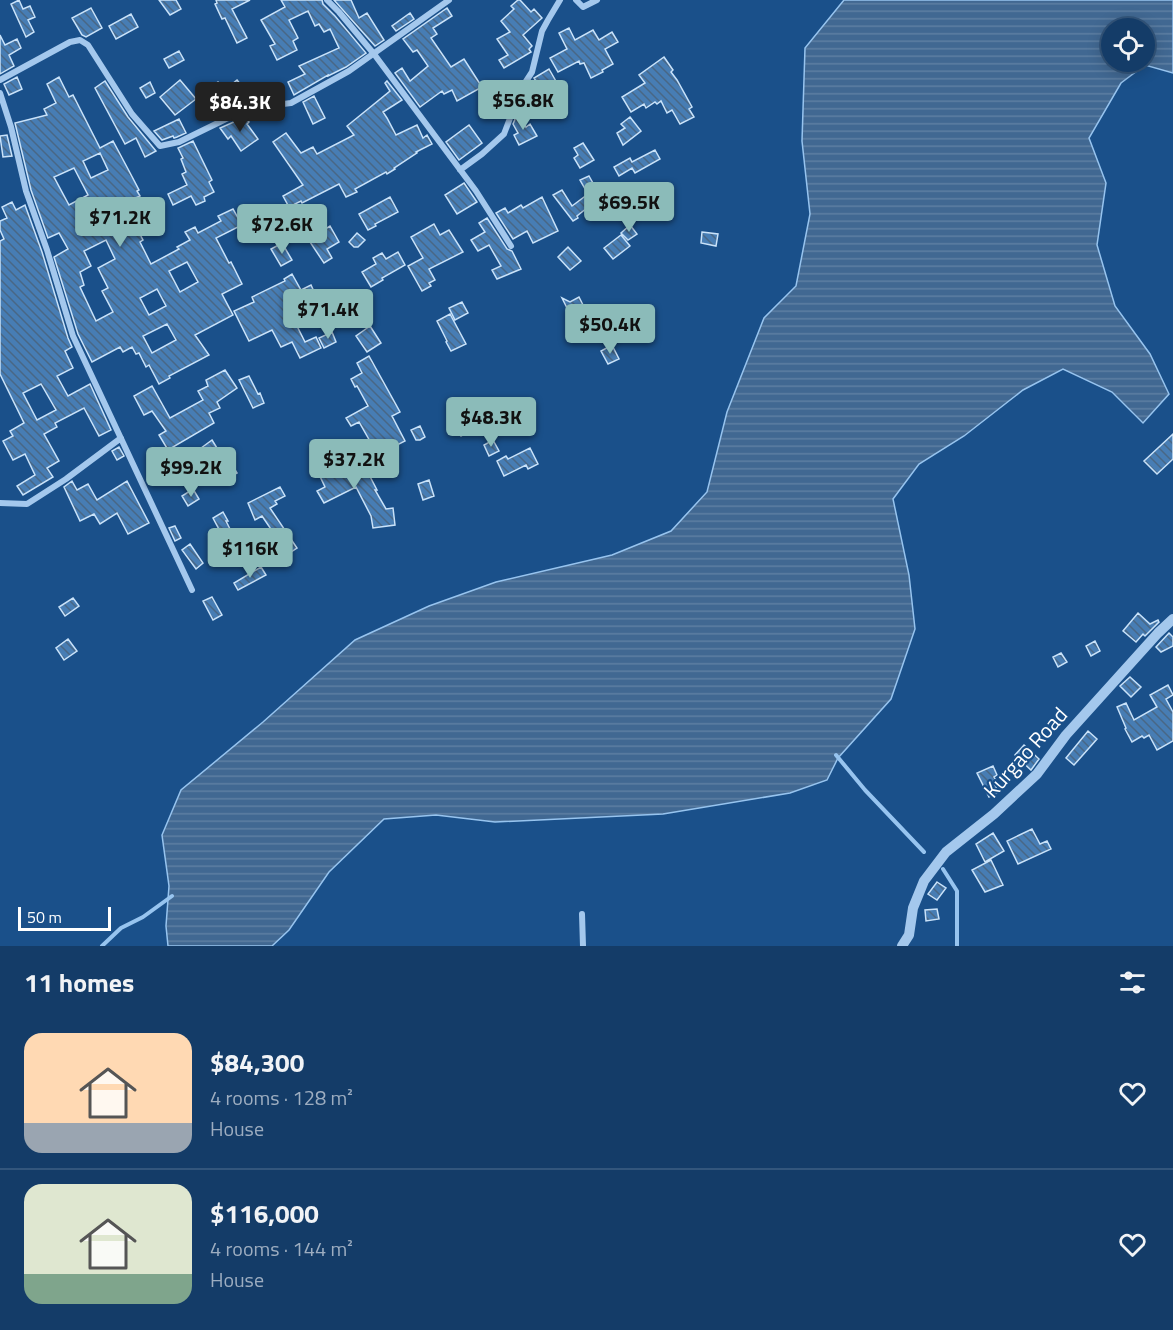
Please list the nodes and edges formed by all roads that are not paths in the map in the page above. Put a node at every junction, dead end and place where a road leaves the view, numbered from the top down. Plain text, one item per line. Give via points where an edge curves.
1 (327, 0) edge
2 (448, 0) edge
3 (560, 0) edge
4 (576, 0) edge
5 (597, 0) edge
6 (374, 54) junction
7 (0, 80) edge
8 (0, 93) edge
9 (460, 170) junction
10 (511, 246) dead end
11 (121, 438) junction
12 (0, 503) edge
13 (192, 590) dead end
14 (1173, 619) edge
15 (582, 914) dead end
16 (583, 946) edge
17 (902, 946) edge

1 - 6 street
2 - 6 street
3 - 9 street via 542,31 532,72 521,89 504,134
4 - 5 street via 583,7
6 - 7 street via 291,103 252,108 180,142 160,146 132,114 88,45 80,40
6 - 9 street
8 - 11 street via 26,191 73,336
9 - 10 street
11 - 12 street via 27,504
11 - 13 street
14 - 17 street, Kurgao Road via 1066,735 1037,774 946,852 924,881 913,908 909,935
15 - 16 street

